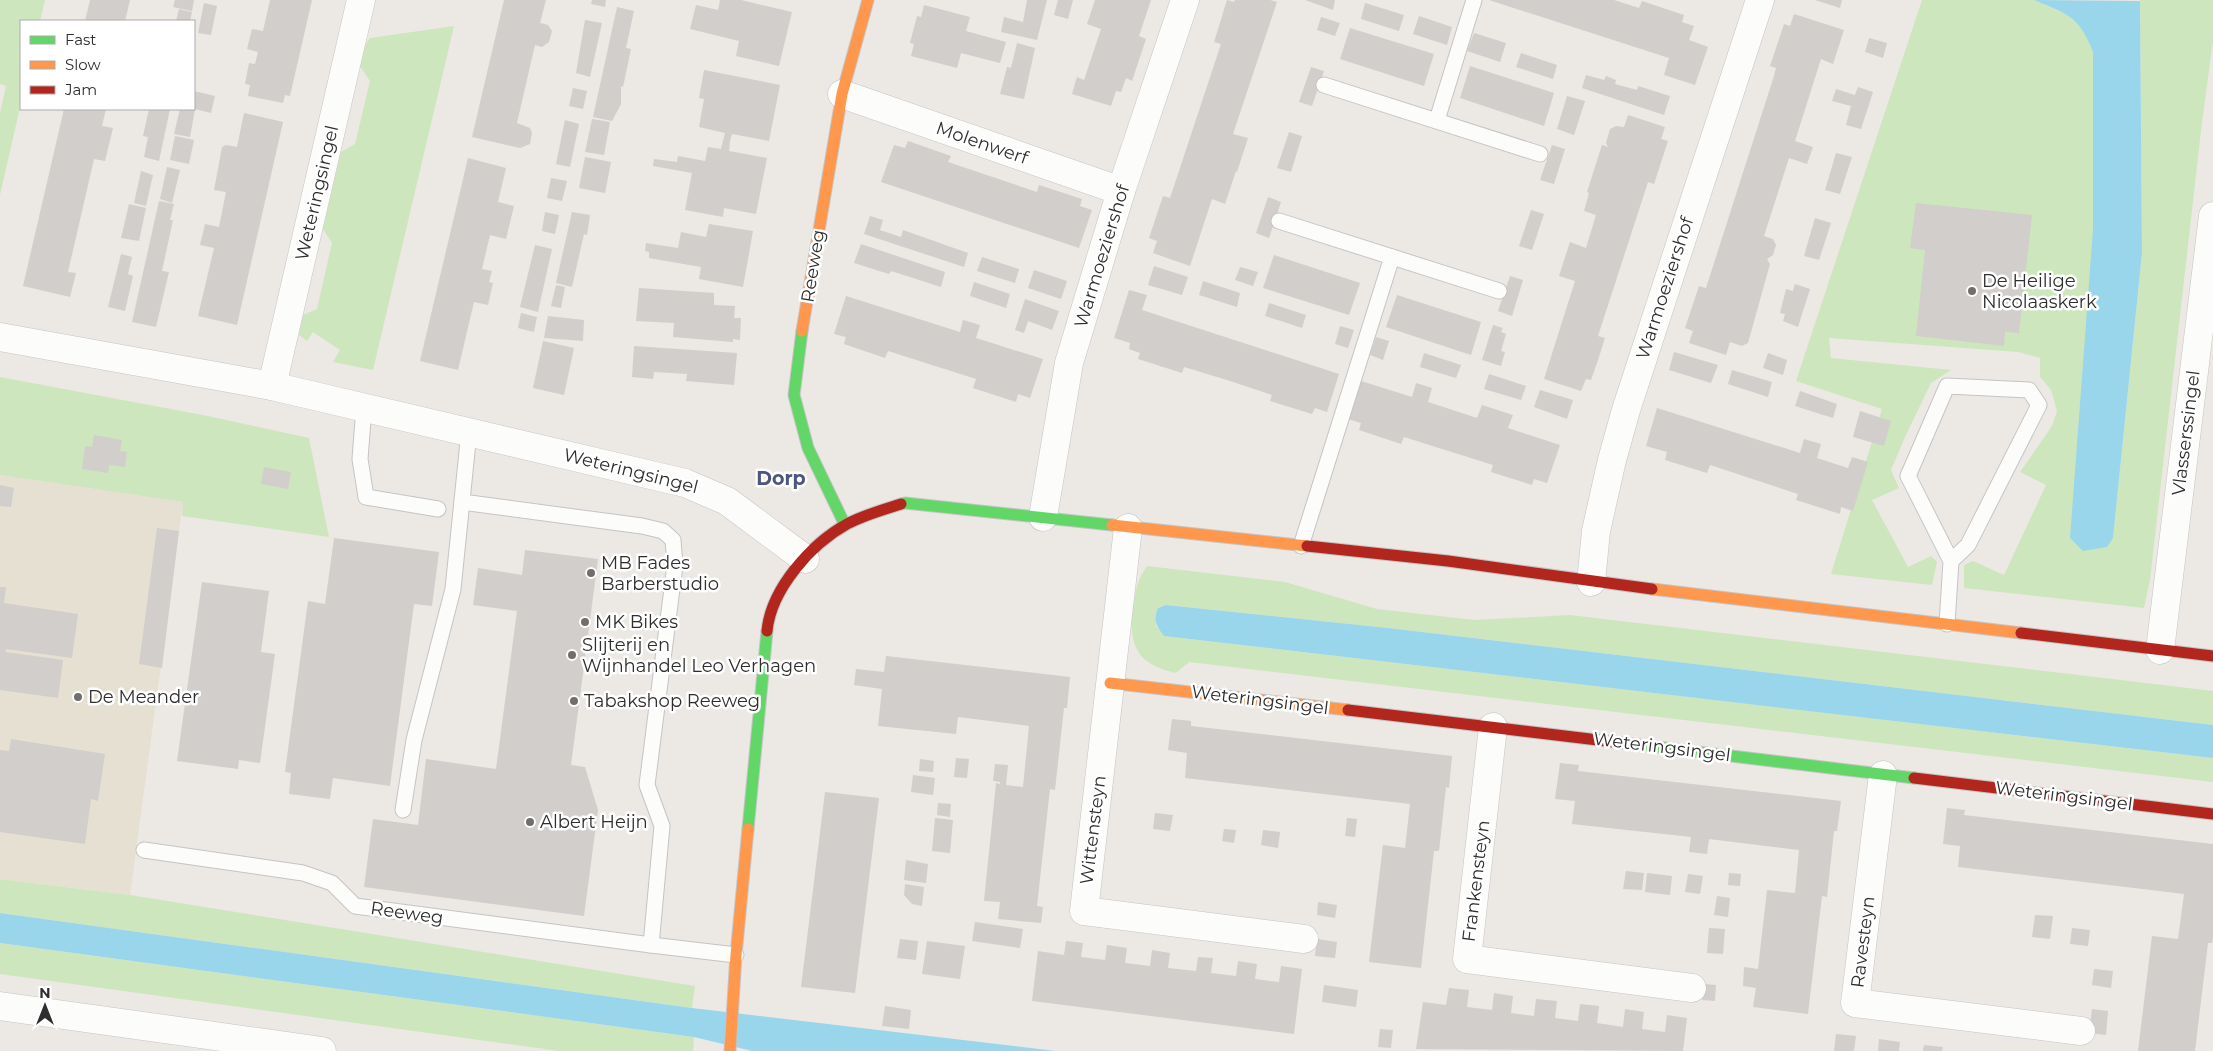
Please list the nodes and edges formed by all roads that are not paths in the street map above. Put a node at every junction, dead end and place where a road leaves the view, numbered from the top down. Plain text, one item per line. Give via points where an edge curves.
1 (361, 0) edge
2 (868, 0) edge
3 (1185, 0) edge
4 (1474, 0) edge
5 (1760, 0) edge
6 (1324, 85) dead end
7 (842, 94) junction
8 (1437, 120) junction
9 (1540, 154) dead end
10 (1122, 191) junction
11 (2213, 216) edge
12 (1279, 221) dead end
13 (1392, 257) junction
14 (1499, 291) dead end
15 (0, 336) edge
16 (272, 386) junction
17 (364, 407) junction
18 (469, 432) junction
19 (462, 502) junction
20 (438, 509) dead end
21 (1043, 518) junction
22 (845, 525) junction
23 (1128, 528) junction
24 (1301, 546) junction
25 (805, 559) junction
26 (1951, 561) junction
27 (1591, 582) junction
28 (1947, 624) junction
29 (2160, 650) junction
30 (2213, 656) edge
31 (1110, 683) junction
32 (1494, 727) junction
33 (1883, 774) junction
34 (403, 810) dead end
35 (2213, 814) edge
36 (144, 850) dead end
37 (1304, 939) dead end
38 (650, 945) junction
39 (736, 955) junction
40 (1692, 988) dead end
41 (0, 1006) edge
42 (2082, 1031) dead end
43 (322, 1051) edge
44 (730, 1051) edge

1 - 16 street, Weteringsingel
2 - 7 main road, Reeweg
3 - 10 street, Warmoeziershof
4 - 8 lane
5 - 27 street, Warmoeziershof via 1626,410 1596,532
6 - 8 lane
7 - 10 street, Molenwerf
7 - 22 main road, Reeweg via 794,395 808,448
8 - 9 lane
10 - 21 street, Warmoeziershof via 1069,363
11 - 29 street, Vlasserssingel
12 - 13 lane
13 - 14 lane
13 - 24 lane
15 - 16 street, Weteringsingel
16 - 17 street, Weteringsingel
17 - 18 street, Weteringsingel
17 - 20 lane via 360,459 366,497
18 - 19 lane
18 - 25 street, Weteringsingel via 659,476 705,490 727,501
19 - 34 lane via 453,589 414,740
19 - 38 lane via 642,526 663,532 673,540 675,564 647,785 662,826
21 - 22 main road via 906,503
21 - 23 main road
22 - 25 main road via 821,542
23 - 24 main road
23 - 31 street, Wittensteyn
24 - 27 main road via 1448,561
25 - 39 main road via 782,583 768,617
26 - 26 lane via 1908,476 1948,386 2029,390 2038,406 1968,546
26 - 28 lane
27 - 28 main road
28 - 29 main road
29 - 30 main road
31 - 32 main road, Weteringsingel
31 - 37 street, Wittensteyn via 1084,911
32 - 33 main road, Weteringsingel
32 - 40 street, Frankensteyn via 1467,959
33 - 35 main road, Weteringsingel
33 - 42 street, Ravesteyn via 1855,1003
36 - 38 lane, Reeweg via 303,872 332,883 355,906
38 - 39 lane, Reeweg
39 - 44 main road
41 - 43 street

